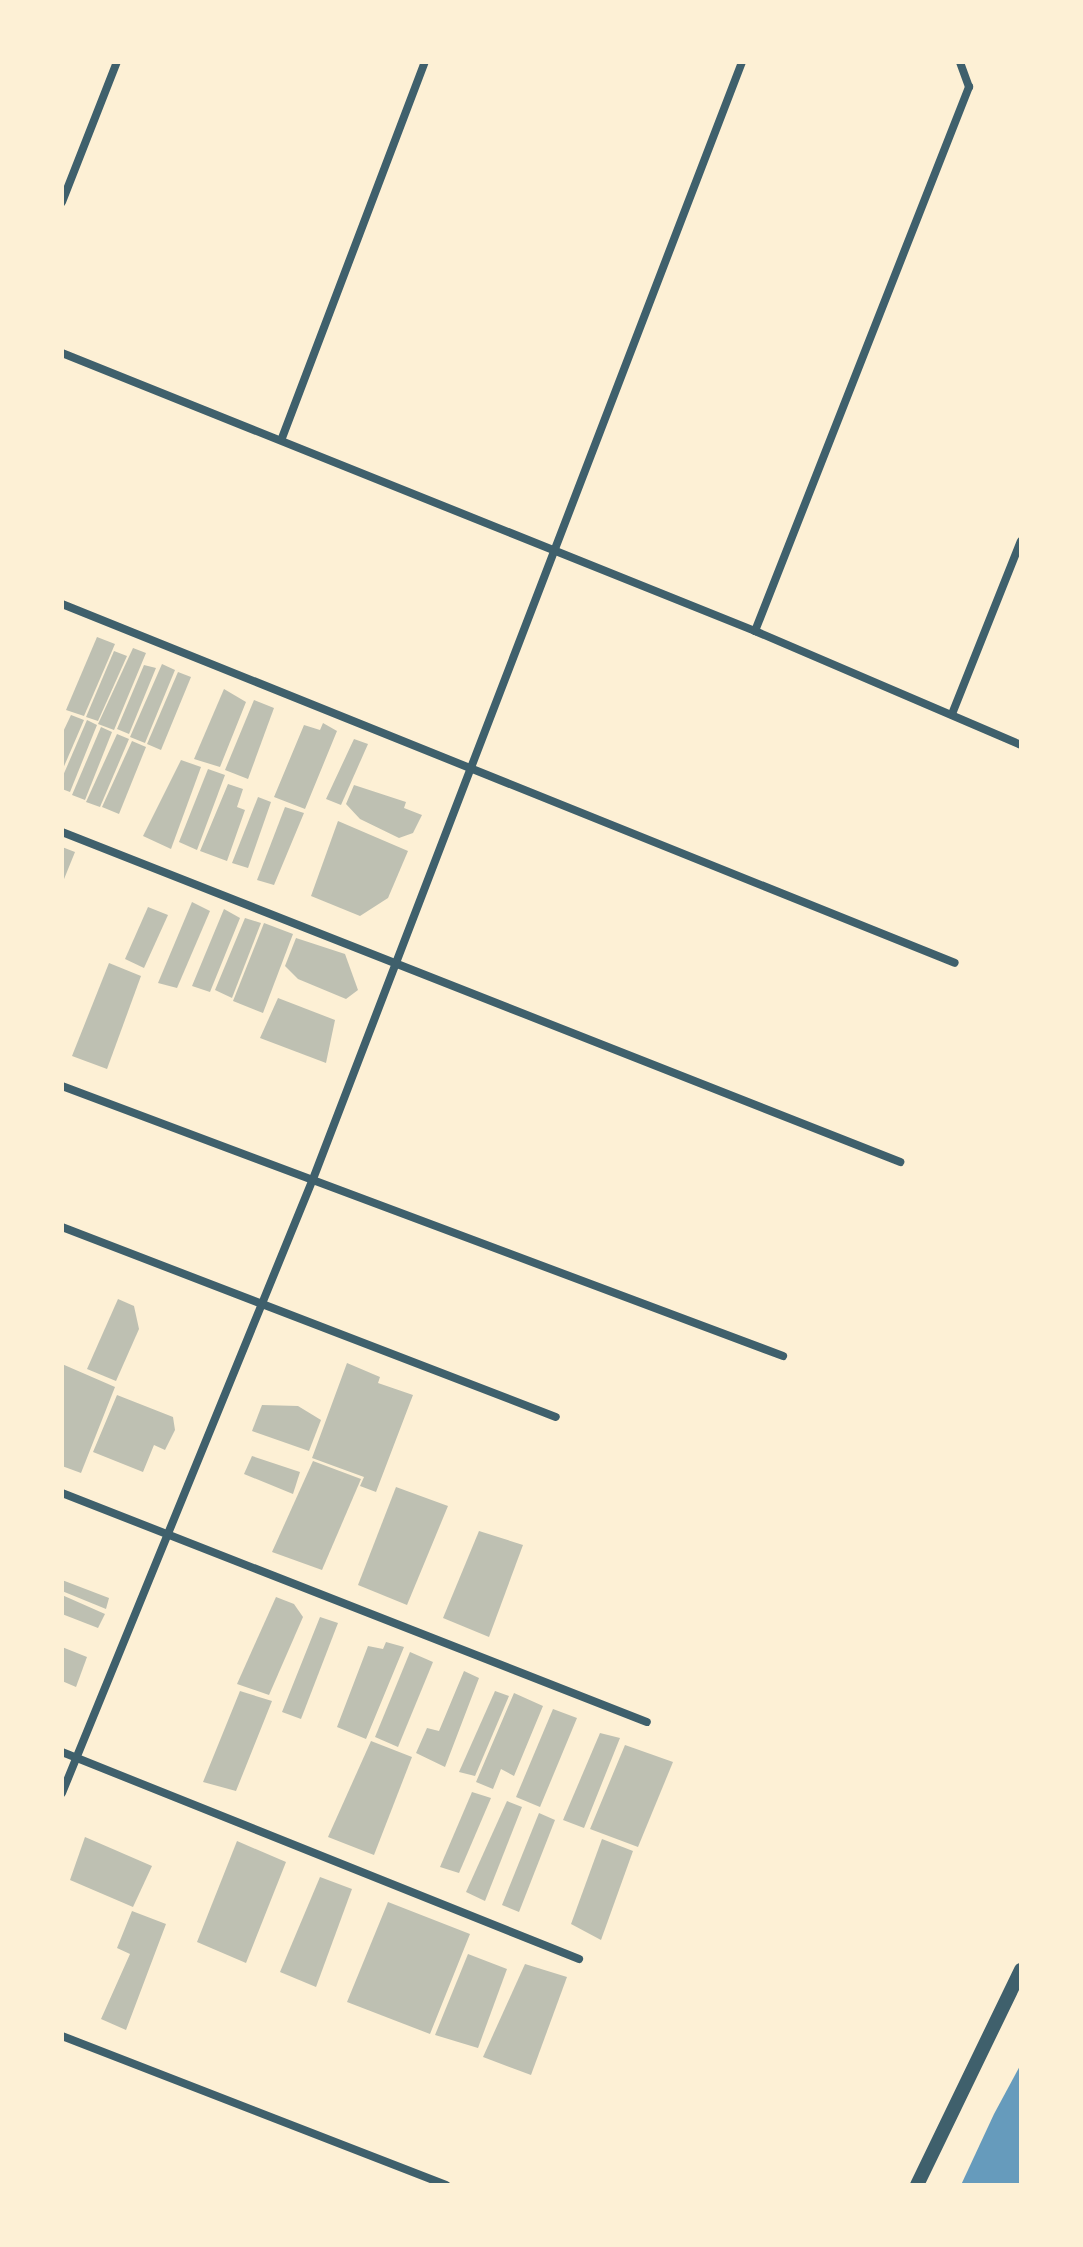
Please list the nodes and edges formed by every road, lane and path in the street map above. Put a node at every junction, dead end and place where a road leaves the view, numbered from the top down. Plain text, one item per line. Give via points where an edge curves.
1 (117, 62) edge
2 (425, 62) edge
3 (742, 62) edge
4 (960, 62) edge
5 (62, 202) edge
6 (62, 353) edge
7 (282, 438) junction
8 (1021, 541) edge
9 (552, 554) junction
10 (62, 604) edge
11 (755, 631) junction
12 (952, 714) junction
13 (1021, 745) edge
14 (473, 768) junction
15 (62, 832) edge
16 (955, 963) dead end
17 (396, 964) junction
18 (62, 1086) edge
19 (900, 1162) dead end
20 (313, 1179) junction
21 (62, 1227) edge
22 (261, 1300) junction
23 (783, 1356) dead end
24 (556, 1417) dead end
25 (62, 1493) edge
26 (166, 1534) junction
27 (647, 1722) dead end
28 (62, 1752) edge
29 (77, 1758) junction
30 (62, 1793) edge
31 (579, 1959) dead end
32 (1021, 1970) edge
33 (62, 2036) edge
34 (446, 2185) edge
35 (917, 2185) edge

1 - 5 street
2 - 7 street
3 - 9 street
4 - 11 street via 969,87
6 - 7 street
7 - 9 street
8 - 12 street
9 - 11 street
9 - 14 street
10 - 14 street
11 - 12 street
12 - 13 street
14 - 16 street
14 - 17 street
15 - 17 street
17 - 19 street
17 - 20 street
18 - 20 street
20 - 22 street
20 - 23 street
21 - 22 street
22 - 24 street
22 - 26 street
25 - 26 street
26 - 27 street
26 - 29 street
28 - 29 street
29 - 30 street
29 - 31 street
32 - 35 street
33 - 34 street

